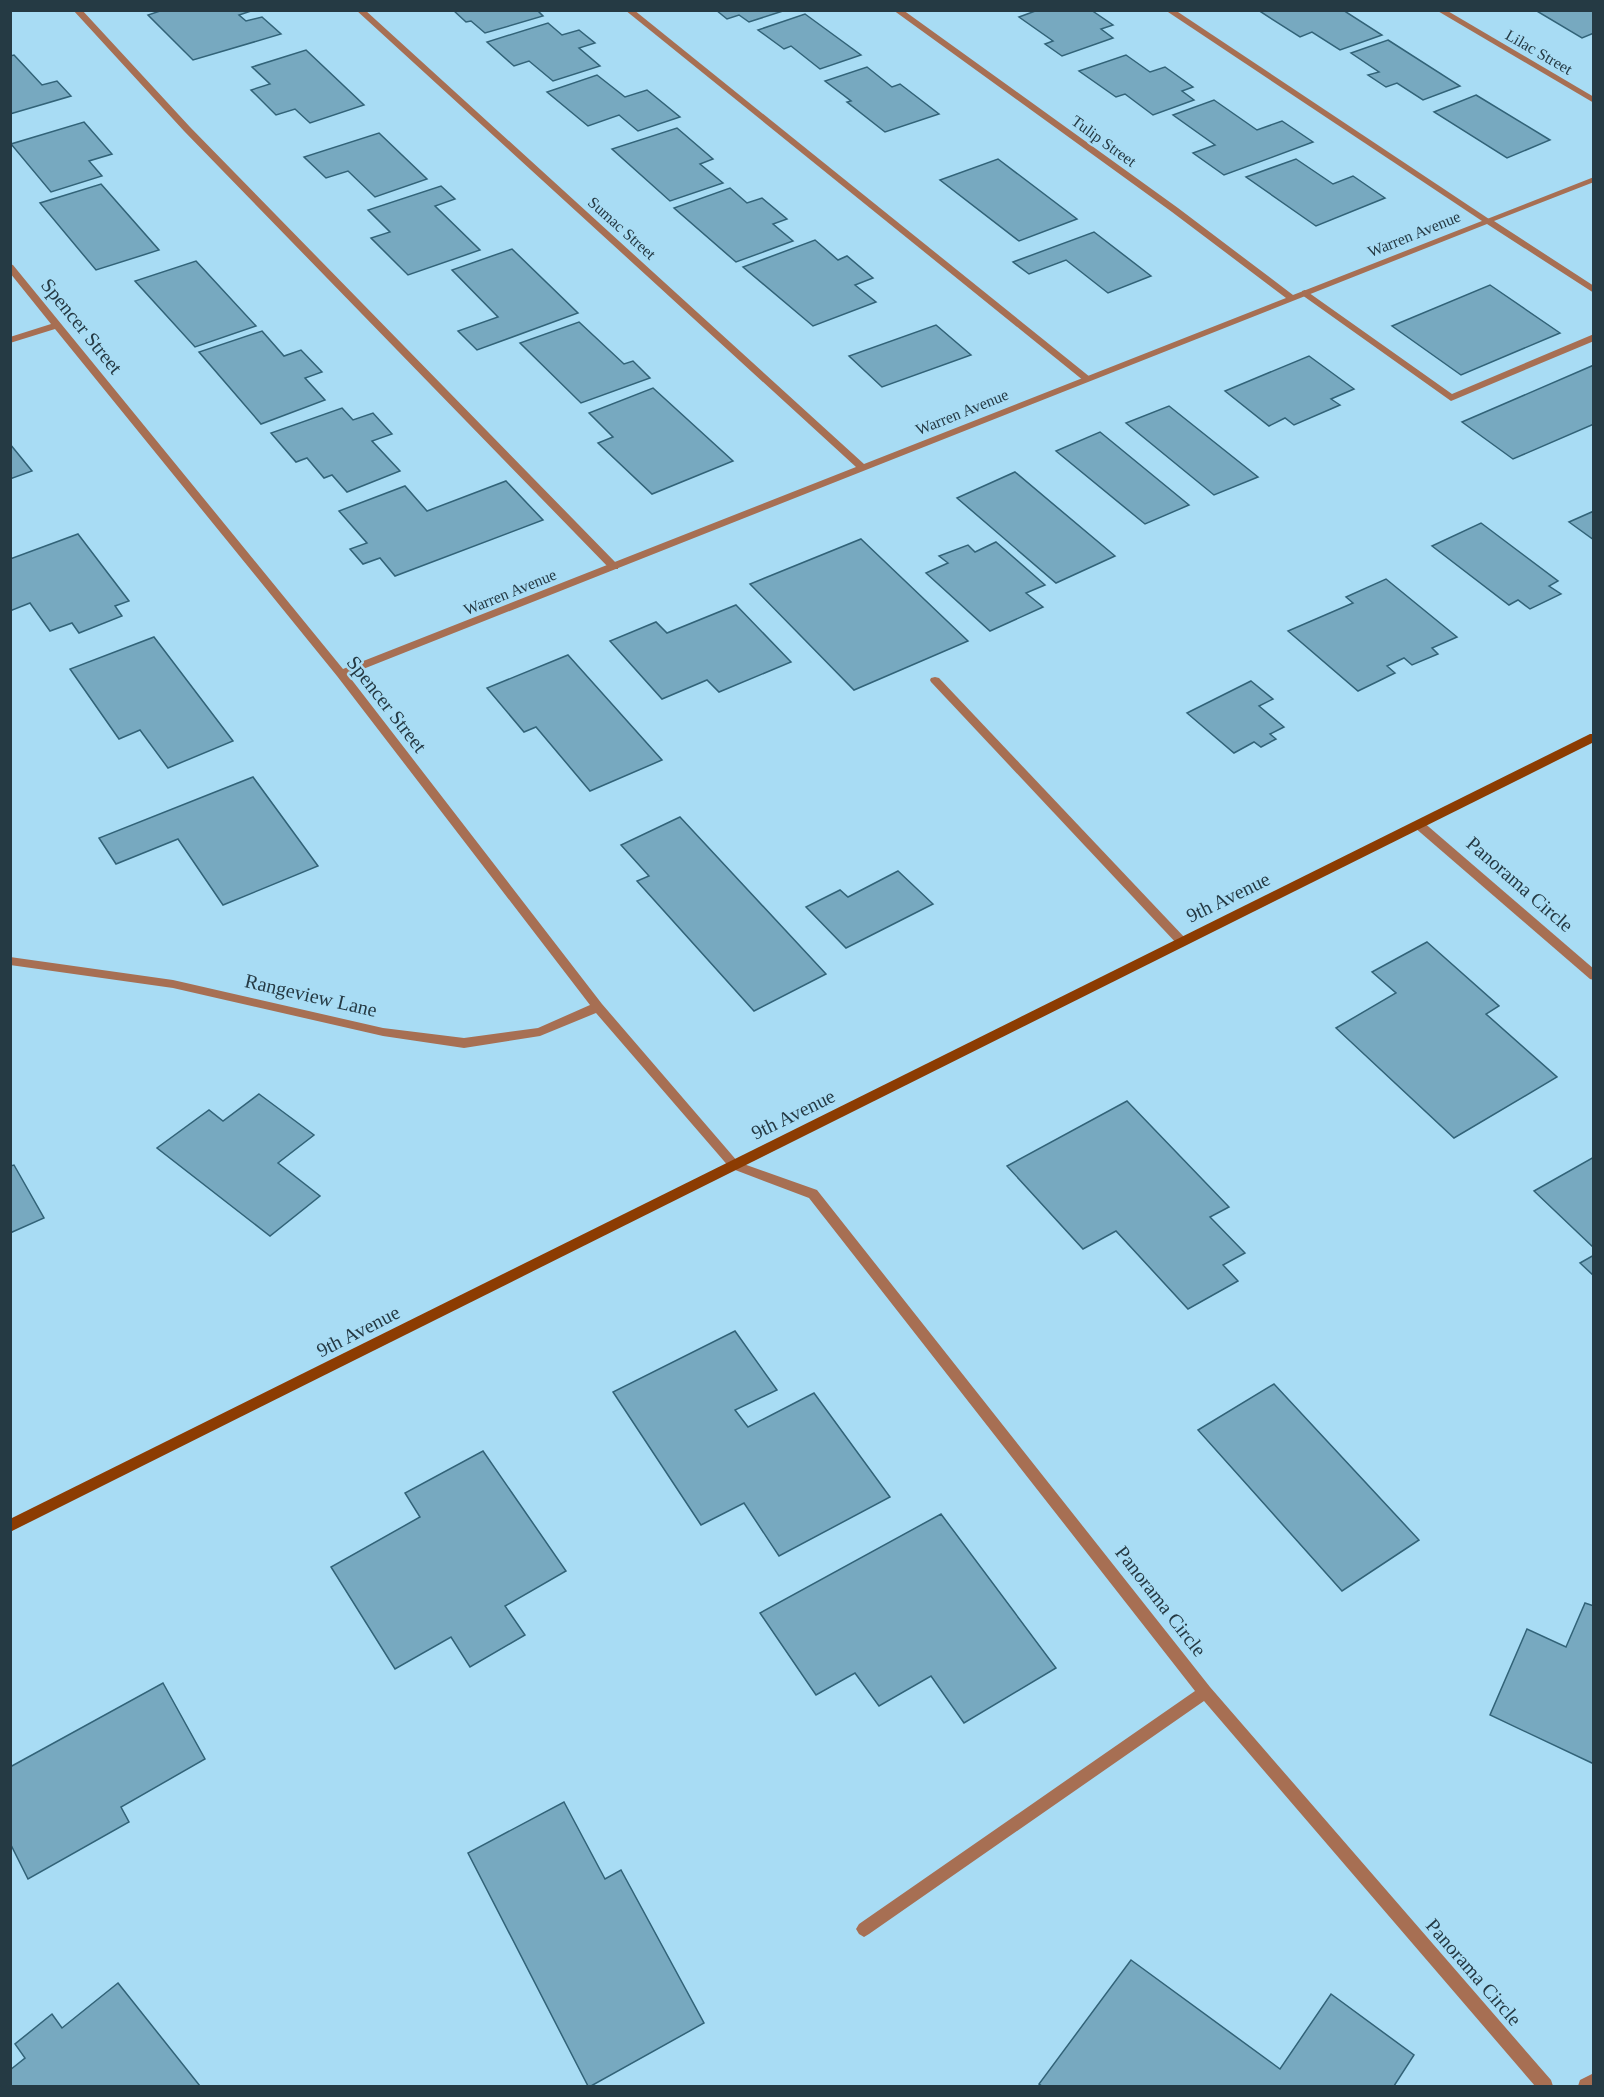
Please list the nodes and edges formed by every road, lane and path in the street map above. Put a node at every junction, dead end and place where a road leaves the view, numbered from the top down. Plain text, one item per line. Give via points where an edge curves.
1 (77, 10) edge
2 (360, 10) edge
3 (629, 10) edge
4 (897, 10) edge
5 (1169, 10) edge
6 (1440, 10) edge
7 (1593, 101) edge
8 (1593, 179) edge
9 (1488, 221) junction
10 (10, 267) edge
11 (1593, 290) edge
12 (1305, 293) junction
13 (1292, 298) junction
14 (57, 325) junction
15 (1593, 337) edge
16 (10, 340) edge
17 (1088, 379) junction
18 (863, 468) junction
19 (614, 567) junction
20 (341, 674) junction
21 (935, 680) dead end
22 (1593, 737) edge
23 (1418, 824) junction
24 (1182, 942) junction
25 (10, 961) edge
26 (1593, 976) edge
27 (598, 1006) junction
28 (734, 1165) junction
29 (10, 1526) edge
30 (1205, 1692) junction
31 (864, 1929) dead end
32 (1593, 2081) edge
33 (1545, 2086) edge
34 (1586, 2086) edge

1 - 19 street via 196,138
2 - 18 street, Sumac Street
3 - 17 street
4 - 13 street, Tulip Street
5 - 9 street
6 - 7 street, Lilac Street
8 - 9 street, Warren Avenue
9 - 11 street
9 - 12 street, Warren Avenue
10 - 14 street, Spencer Street
12 - 13 street, Warren Avenue
12 - 15 street via 1451,398
13 - 17 street, Warren Avenue
14 - 16 street
14 - 20 street, Spencer Street
17 - 18 street, Warren Avenue
18 - 19 street, Warren Avenue
19 - 20 street, Warren Avenue
20 - 27 street, Spencer Street
21 - 24 street
22 - 23 main road, 9th Avenue
23 - 24 main road, 9th Avenue
23 - 26 street, Panorama Circle
24 - 28 main road, 9th Avenue
25 - 27 street, Rangeview Lane via 173,984 383,1032 464,1043 540,1032
27 - 28 street, Spencer Street
28 - 29 main road, 9th Avenue
28 - 30 street, Panorama Circle via 813,1194
30 - 31 street
30 - 33 street, Panorama Circle
32 - 34 street

